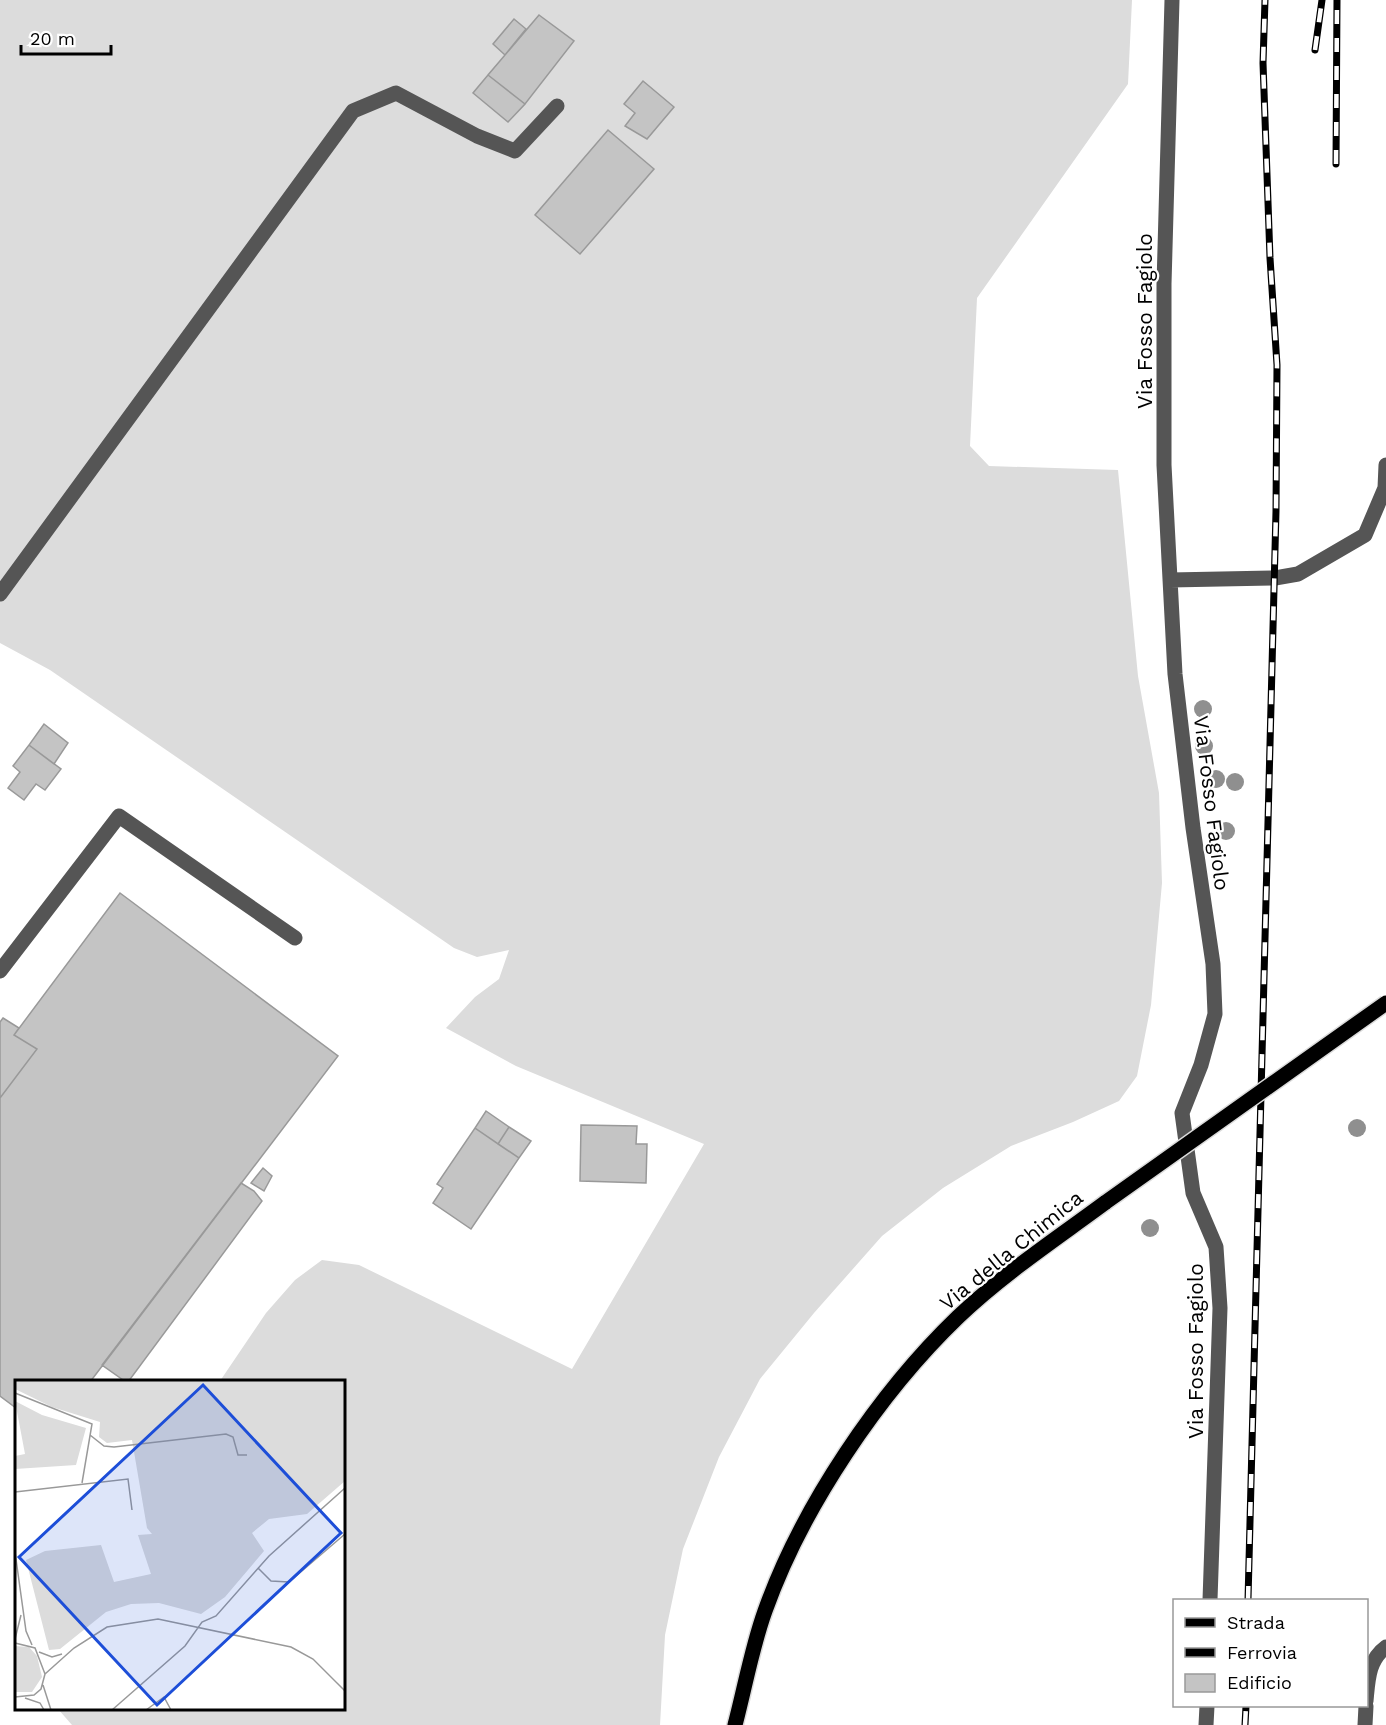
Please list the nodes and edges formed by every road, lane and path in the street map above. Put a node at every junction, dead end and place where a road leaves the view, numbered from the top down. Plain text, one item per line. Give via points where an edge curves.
1 (1172, 0) edge
2 (557, 106) dead end
3 (1386, 465) edge
4 (1170, 580) junction
5 (0, 594) edge
6 (295, 938) dead end
7 (0, 971) edge
8 (1386, 1003) edge
9 (1210, 1599) edge
10 (1386, 1647) edge
11 (1368, 1678) edge
12 (1207, 1707) edge
13 (1366, 1707) edge
14 (735, 1725) edge
15 (1206, 1725) edge
16 (1365, 1725) edge

1 - 4 street, Via Fosso Fagiolo via 1164,284 1164,465
2 - 5 street via 515,151 477,136 396,93 353,111
3 - 4 street via 1385,488 1365,535 1298,574
4 - 9 street, Via Fosso Fagiolo via 1175,674 1213,964 1215,1014 1182,1113 1193,1193 1216,1248 1220,1308
6 - 7 street via 119,816
8 - 14 main road, Via della Chimica, bridge via 1004,1278 966,1310 891,1390 801,1528 765,1611
10 - 11 street via 1378,1653
12 - 15 street
13 - 16 street

